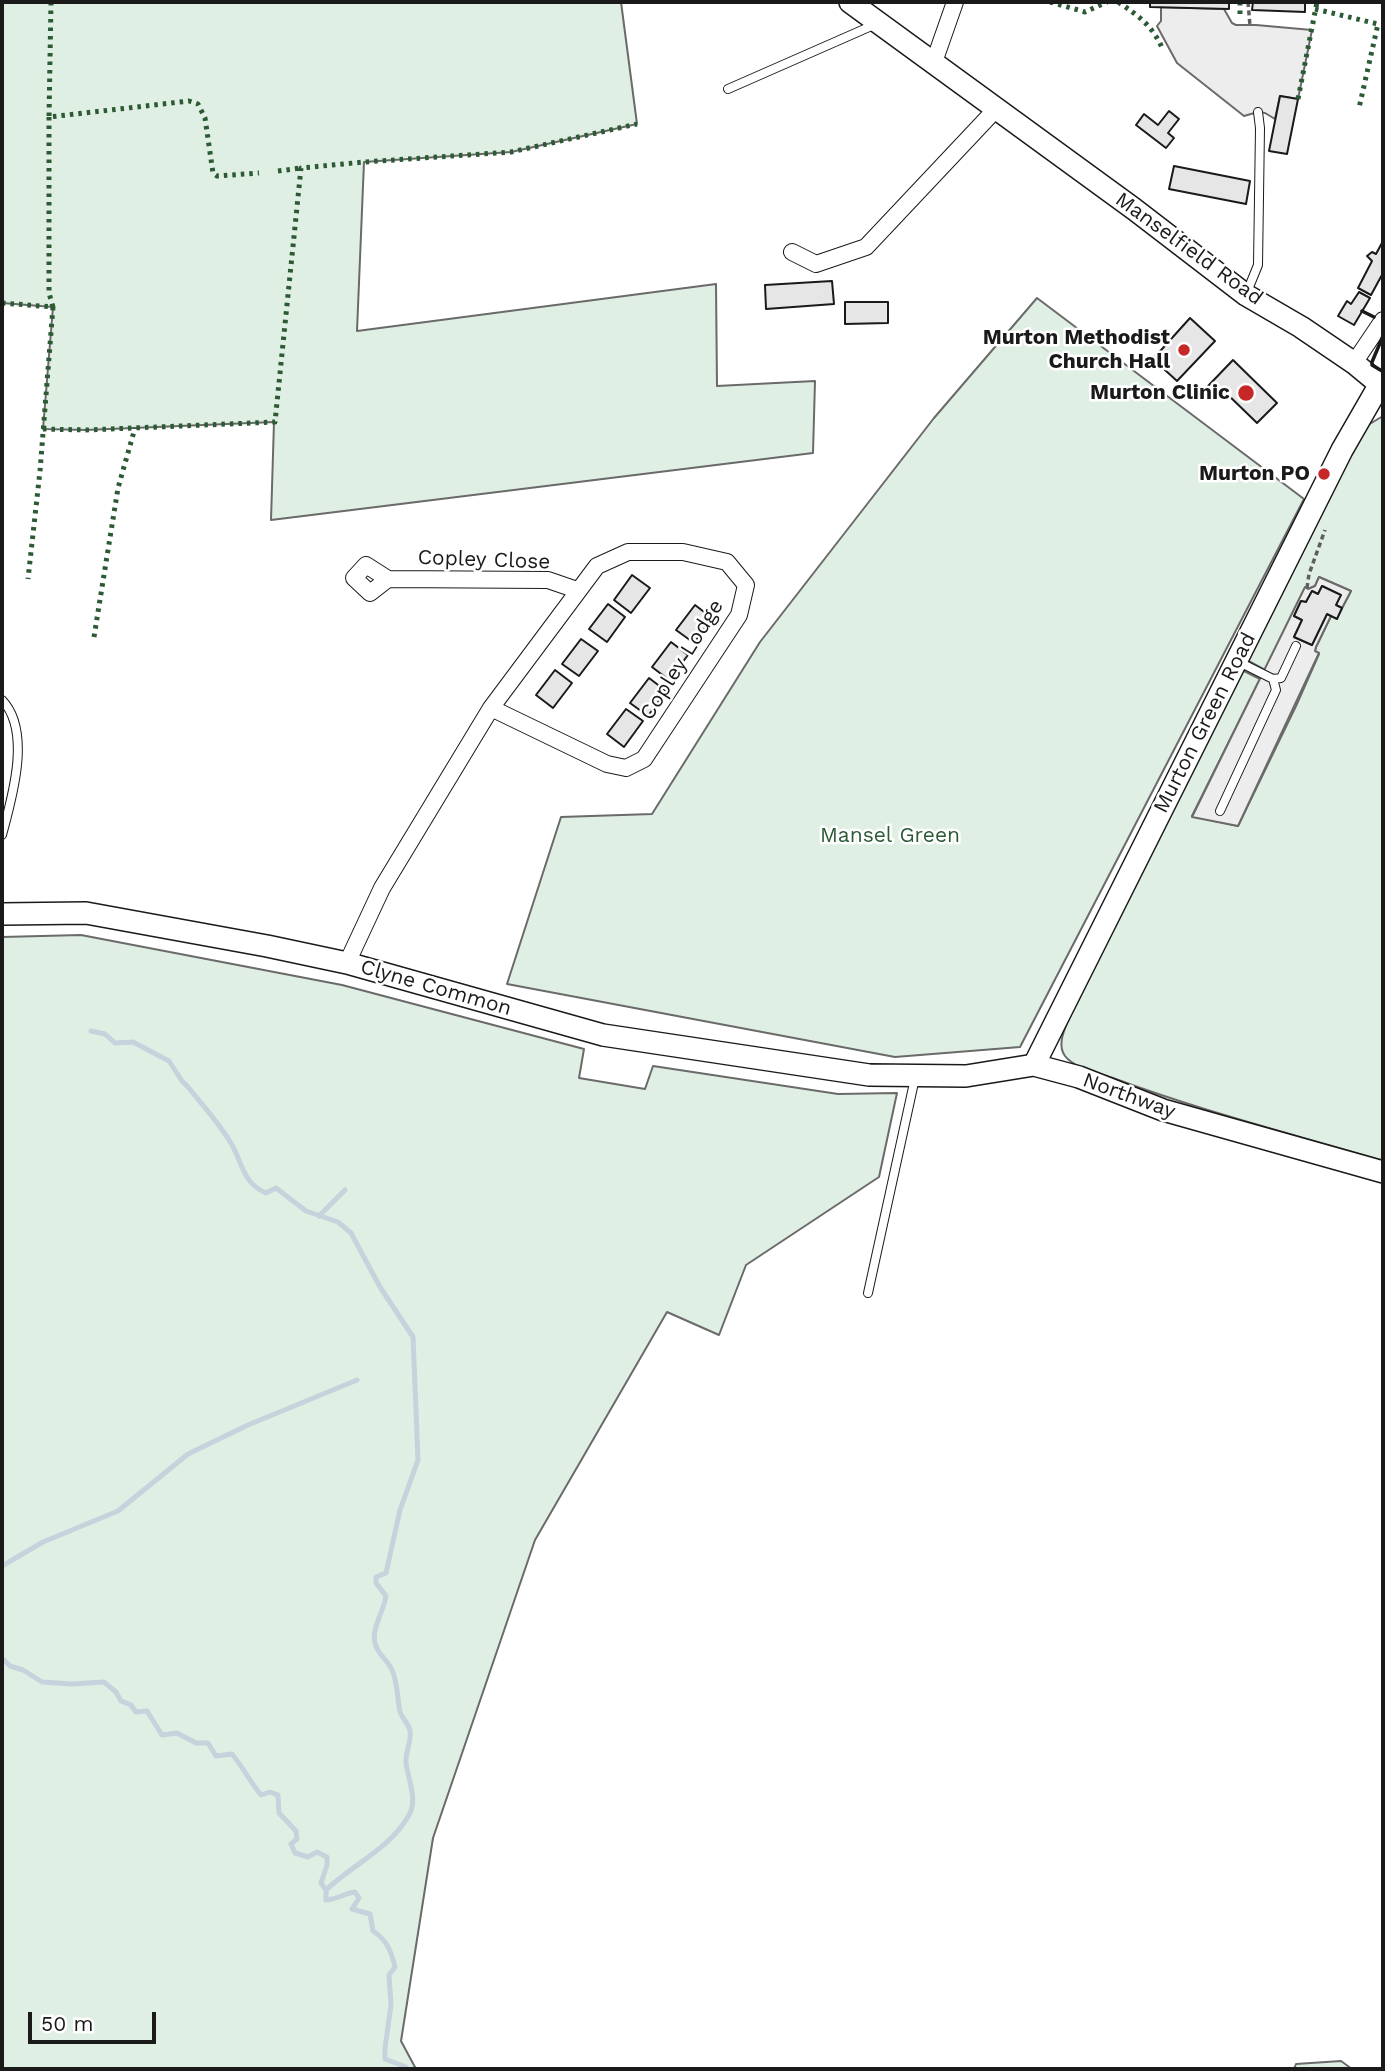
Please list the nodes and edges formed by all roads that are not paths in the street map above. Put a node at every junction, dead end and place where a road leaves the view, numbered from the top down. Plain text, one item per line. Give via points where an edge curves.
1 (850, 2) edge
2 (955, 2) edge
3 (879, 23) junction
4 (934, 62) junction
5 (728, 89) dead end
6 (997, 108) junction
7 (1258, 112) dead end
8 (792, 252) dead end
9 (1246, 295) junction
10 (1383, 320) edge
11 (1354, 363) junction
12 (1382, 386) edge
13 (388, 579) dead end
14 (577, 590) junction
15 (1296, 646) dead end
16 (1236, 661) junction
17 (1273, 679) junction
18 (2, 700) edge
19 (491, 708) junction
20 (1220, 811) dead end
21 (2, 835) edge
22 (2, 914) edge
23 (347, 963) junction
24 (1034, 1065) junction
25 (869, 1075) joint
26 (915, 1075) junction
27 (1383, 1172) edge
28 (868, 1293) dead end

1 - 3 street, Manselfield Road
2 - 4 street
3 - 4 street, Manselfield Road
3 - 5 lane
4 - 6 street, Manselfield Road
6 - 8 street via 866,247 816,264
6 - 9 street, Manselfield Road
7 - 9 lane via 1258,265
9 - 11 street, Manselfield Road
10 - 11 street
11 - 12 street, Manselfield Road
12 - 16 street, Murton Green Road via 1342,450
13 - 14 street, Copley Close via 548,580
14 - 19 street, Copley Lodge
14 - 19 street, Copley Lodge via 597,566 628,552 683,552 727,562 746,585 739,615 644,759 626,768 607,764
15 - 17 lane via 1281,678
16 - 17 lane
16 - 24 street, Murton Green Road
17 - 20 lane via 1276,690
18 - 21 lane via 11,709 17,763
19 - 23 street, Copley Lodge via 382,888
22 - 23 street, Clyne Common via 86,913
23 - 25 street, Clyne Common via 603,1035
24 - 26 street, Northway via 966,1076
24 - 27 street, Northway via 1163,1110
25 - 26 street, Northway
26 - 28 lane

